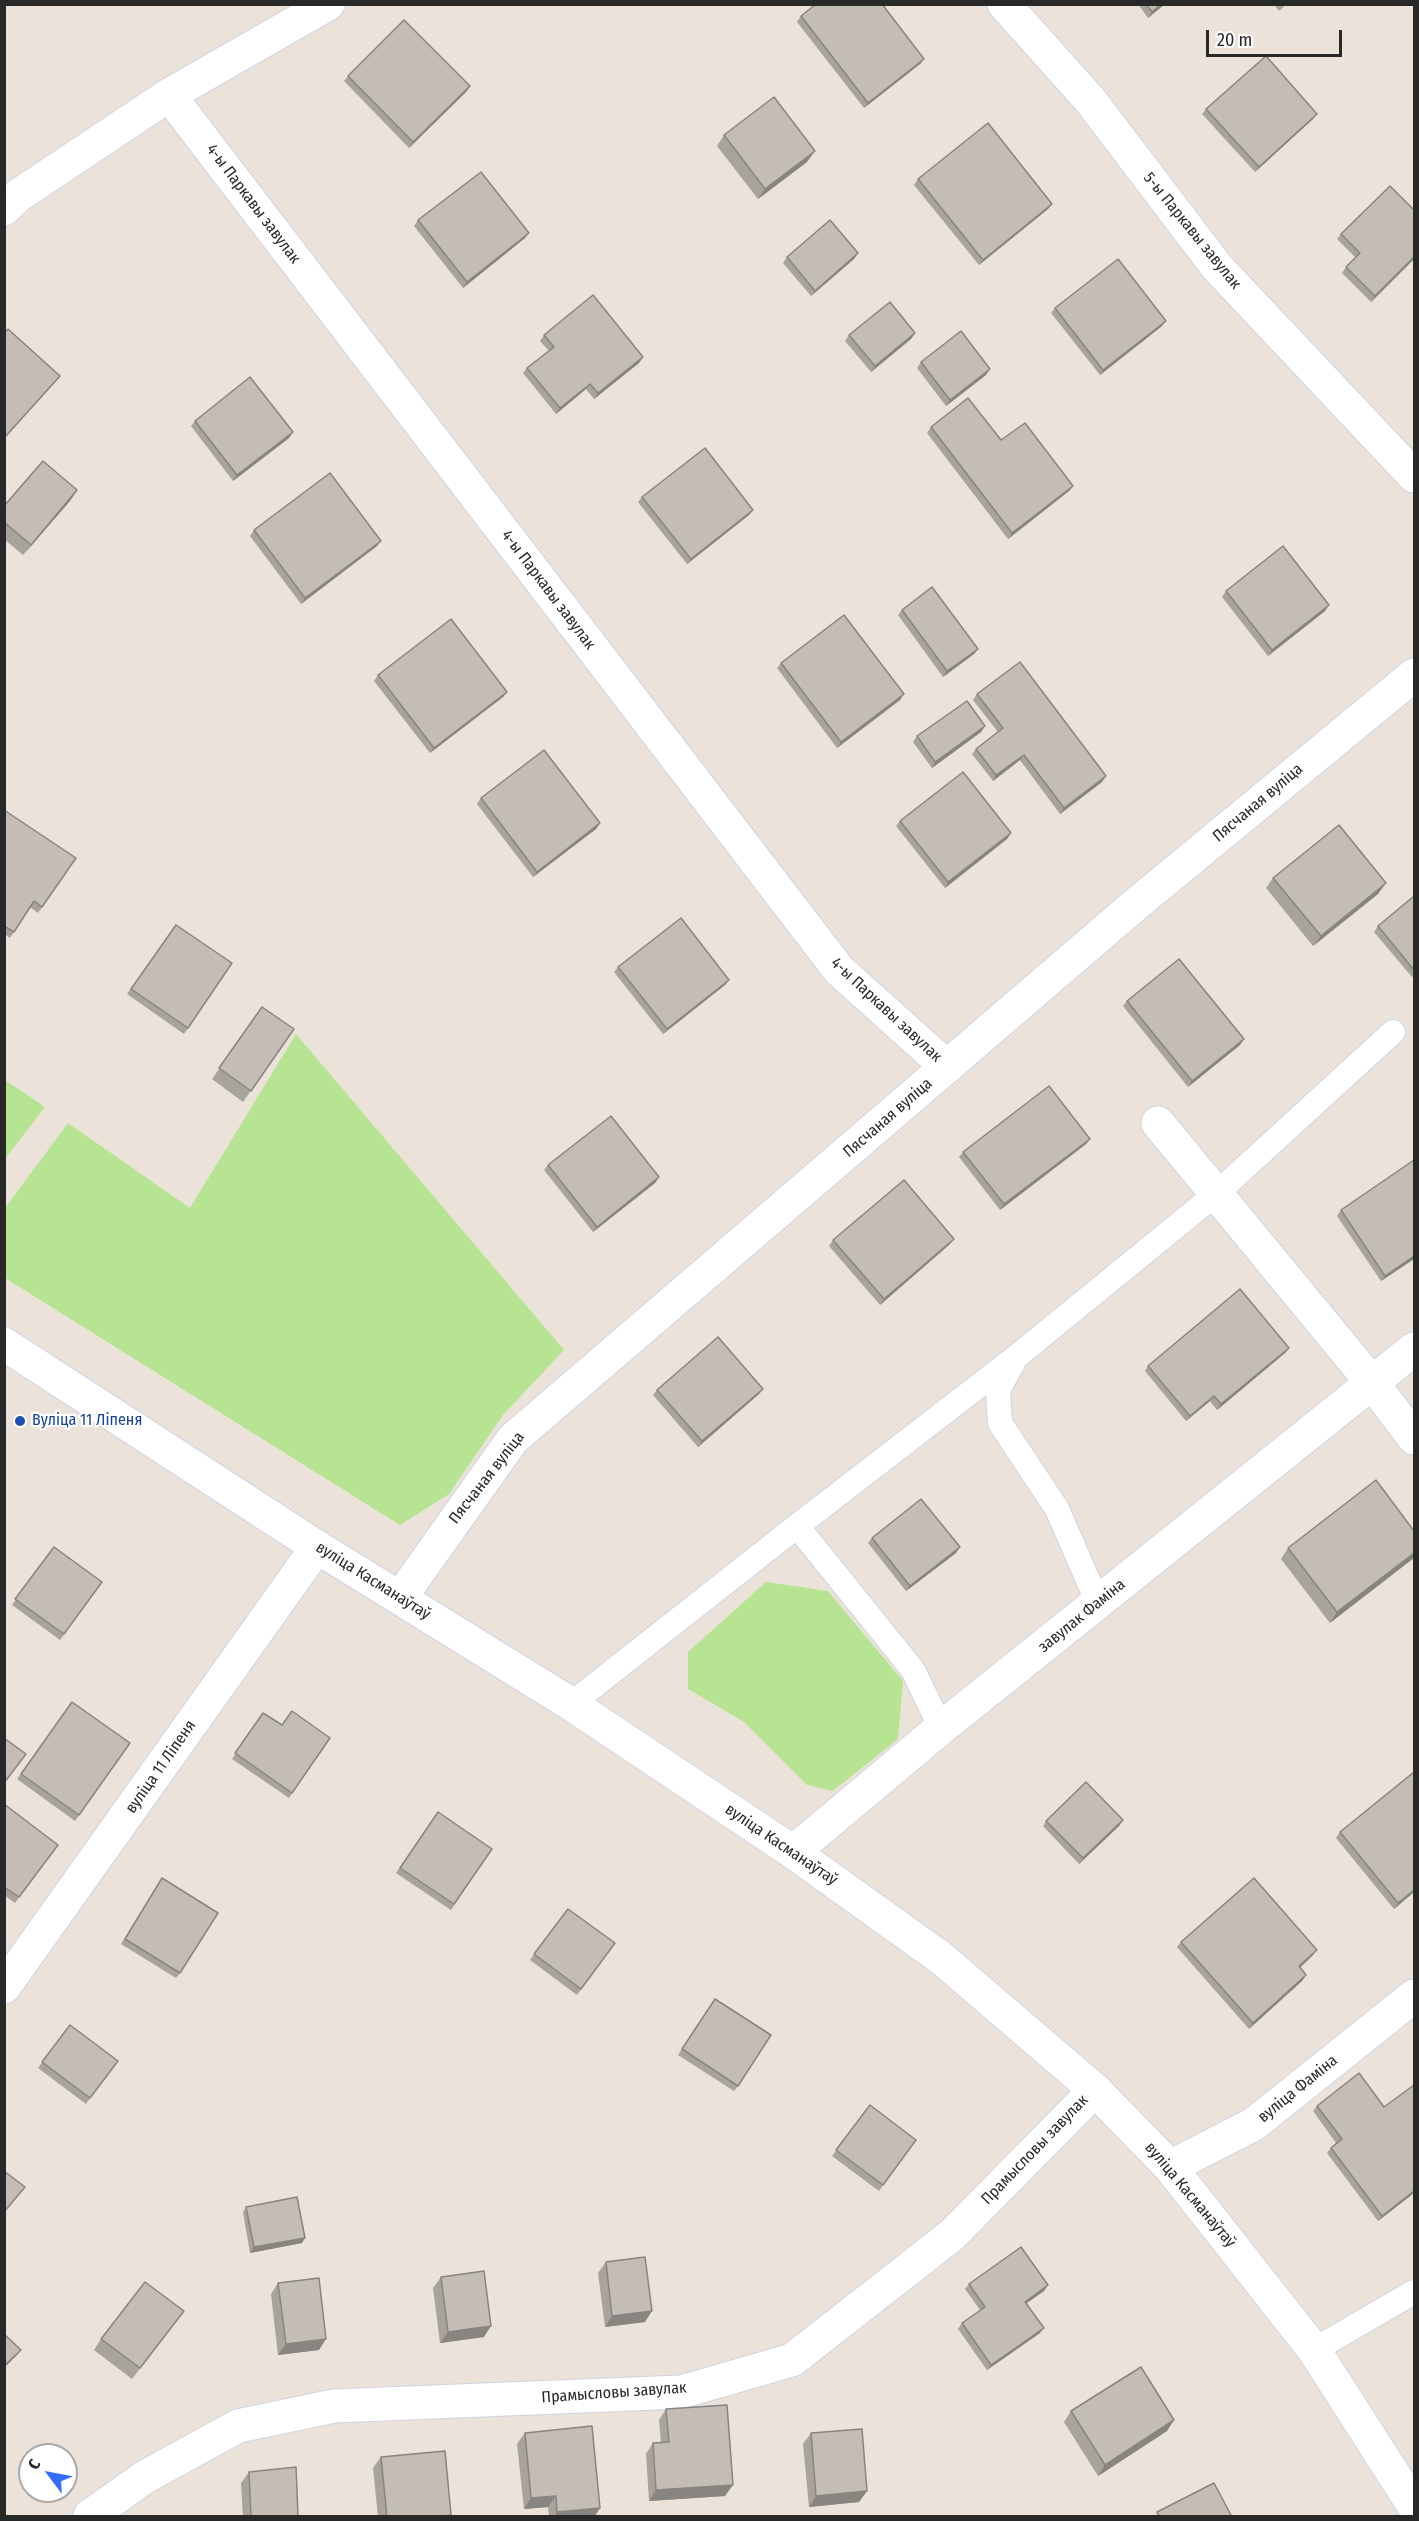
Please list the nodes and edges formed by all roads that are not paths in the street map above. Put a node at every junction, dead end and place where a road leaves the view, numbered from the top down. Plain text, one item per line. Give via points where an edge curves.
1 (328, 4) edge
2 (1004, 4) edge
3 (169, 95) junction
4 (4, 209) edge
5 (1414, 476) edge
6 (1414, 675) edge
7 (1394, 1032) dead end
8 (947, 1067) junction
9 (1158, 1123) dead end
10 (1217, 1193) junction
11 (4, 1344) edge
12 (1414, 1349) edge
13 (1016, 1357) junction
14 (1373, 1384) junction
15 (1414, 1438) edge
16 (796, 1526) junction
17 (317, 1547) junction
18 (400, 1598) junction
19 (1098, 1603) junction
20 (571, 1704) junction
21 (941, 1728) junction
22 (793, 1852) junction
23 (4, 1987) edge
24 (1414, 1996) edge
25 (1095, 2090) junction
26 (1170, 2167) junction
27 (1414, 2292) edge
28 (1314, 2350) junction
29 (1414, 2506) edge
30 (90, 2517) edge

1 - 3 street
2 - 5 street, 5-ы Паркавы завулак via 1090,100 1217,267
3 - 4 street via 18,195
3 - 8 street, 4-ы Паркавы завулак via 839,970
6 - 8 street, Пясчаная вуліца via 1135,905
7 - 10 lane
8 - 18 street, Пясчаная вуліца via 513,1439
9 - 10 street
10 - 13 lane
10 - 14 street
11 - 17 street, вуліца Касманаўтаў
12 - 14 street, завулак Фаміна
13 - 16 lane
13 - 19 lane via 998,1390 1000,1423 1057,1509
14 - 15 street
14 - 19 street, завулак Фаміна
16 - 20 lane
16 - 21 lane via 913,1670
17 - 18 street, вуліца Касманаўтаў
17 - 23 street, вуліца 11 Ліпеня
18 - 20 street, вуліца Касманаўтаў
19 - 21 street, завулак Фаміна
20 - 22 street, вуліца Касманаўтаў
21 - 22 street, завулак Фаміна
22 - 25 street, вуліца Касманаўтаў via 941,1958
24 - 26 street, вуліца Фаміна via 1254,2124
25 - 26 street, вуліца Касманаўтаў
25 - 30 street, Прамысловы завулак via 952,2235 792,2360 681,2392 334,2406 238,2426 145,2476
26 - 28 street, вуліца Касманаўтаў
27 - 28 lane
28 - 29 street, вуліца Касманаўтаў

